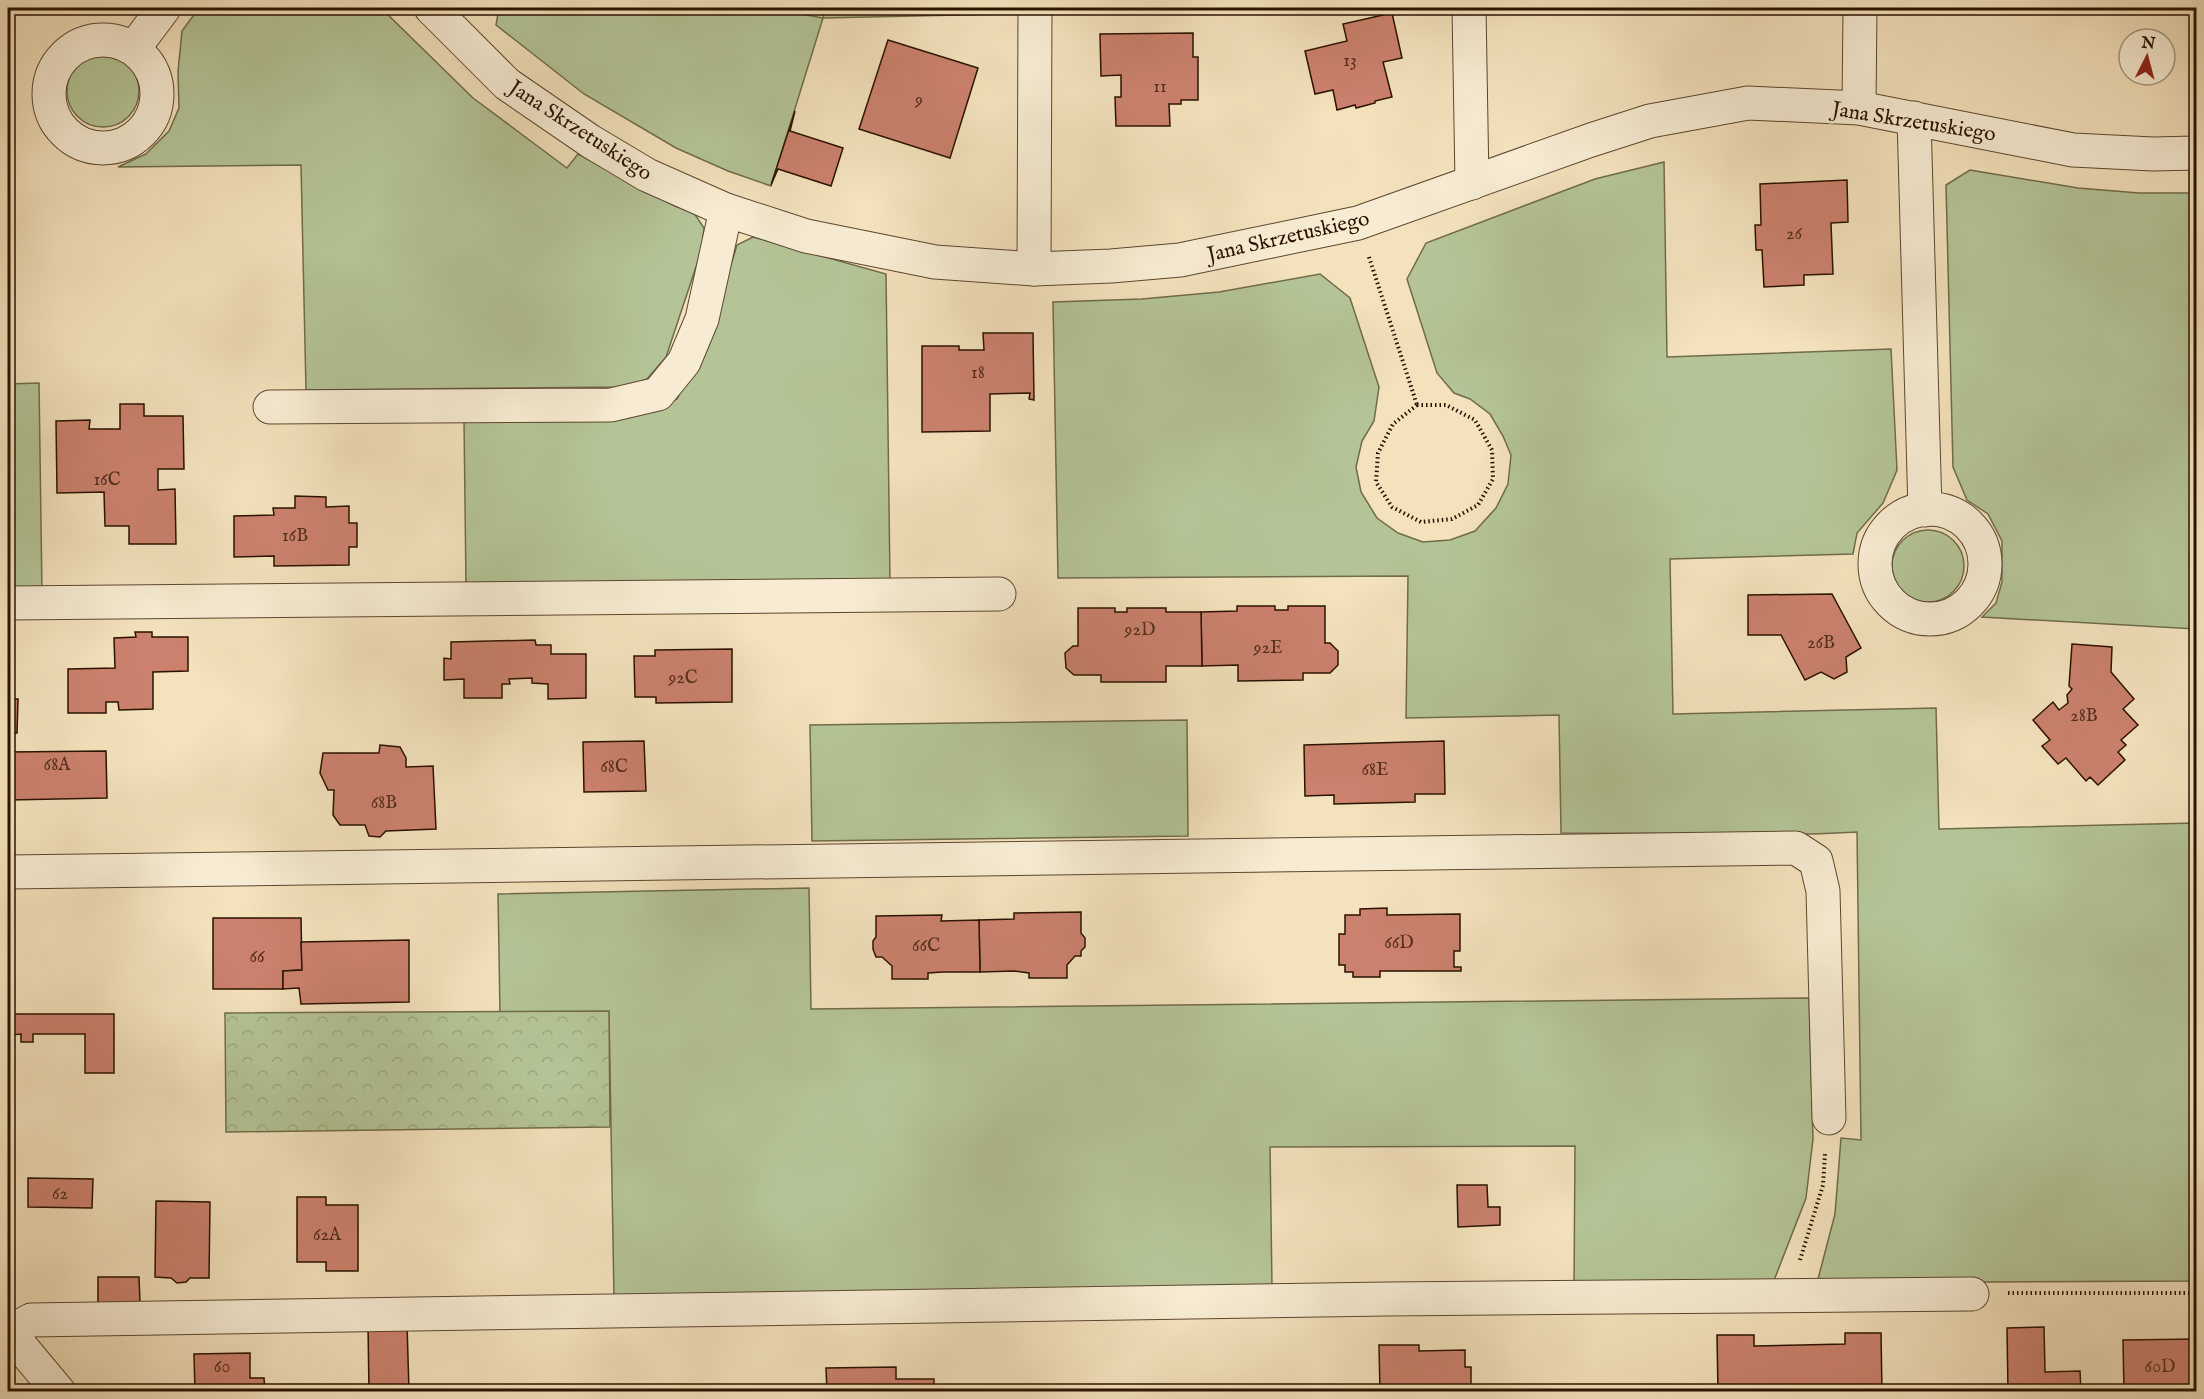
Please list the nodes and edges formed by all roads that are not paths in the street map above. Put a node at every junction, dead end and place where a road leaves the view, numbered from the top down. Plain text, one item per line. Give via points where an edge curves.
1 (164, 8) edge
2 (1035, 8) edge
3 (1469, 8) edge
4 (1860, 8) edge
5 (442, 12) edge
6 (134, 48) dead end
7 (1859, 108) junction
8 (1914, 118) junction
9 (2196, 153) edge
10 (1472, 183) junction
11 (726, 210) junction
12 (1034, 269) junction
13 (270, 407) dead end
14 (1924, 510) dead end
15 (999, 594) dead end
16 (8, 603) edge
17 (8, 872) edge
18 (1829, 1118) road end
19 (1972, 1294) road end
20 (8, 1331) edge
21 (59, 1392) edge

1 - 6 street
2 - 12 street
3 - 10 street
4 - 7 street
5 - 11 street, Jana Skrzetuskiego via 507,84 647,175
7 - 8 street, Jana Skrzetuskiego
7 - 10 street, Jana Skrzetuskiego via 1748,103 1650,121
8 - 9 street, Jana Skrzetuskiego via 2073,150
8 - 14 street
10 - 12 street, Jana Skrzetuskiego via 1358,223 1179,260
11 - 12 street, Jana Skrzetuskiego via 806,236 935,262
11 - 13 street via 702,319 684,362 658,393 611,405
15 - 16 street
17 - 18 street via 1796,848 1816,861 1822,891
19 - 20 street via 31,1320
20 - 21 street

